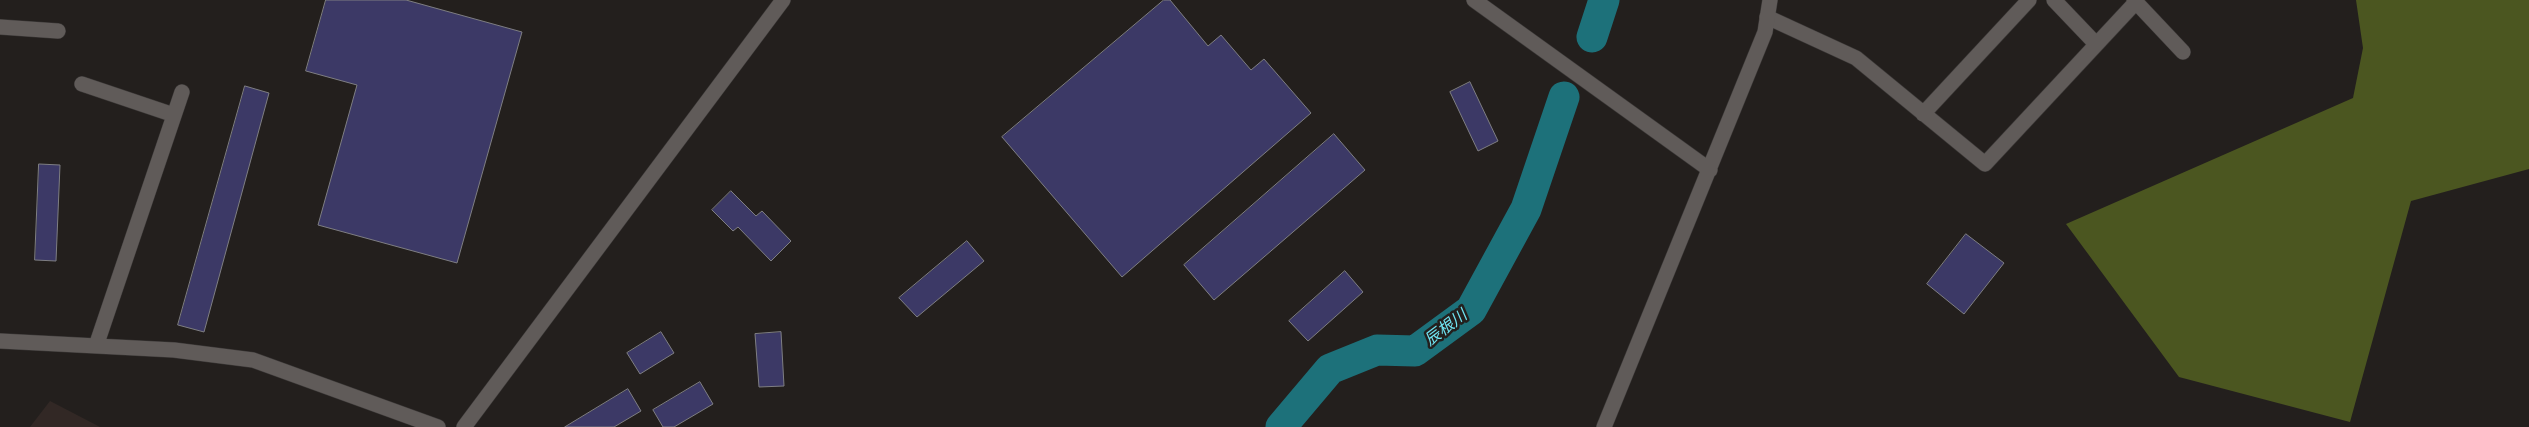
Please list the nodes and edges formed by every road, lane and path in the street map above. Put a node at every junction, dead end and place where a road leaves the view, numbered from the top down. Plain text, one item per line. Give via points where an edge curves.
1 (783, 0) edge
2 (1474, 0) edge
3 (1770, 0) edge
4 (2029, 0) edge
5 (2054, 0) edge
6 (2135, 1) edge
7 (1767, 18) junction
8 (0, 26) edge
9 (58, 31) dead end
10 (2096, 44) junction
11 (2183, 52) dead end
12 (82, 84) dead end
13 (182, 92) dead end
14 (1923, 114) junction
15 (174, 115) junction
16 (1710, 170) junction
17 (0, 341) edge
18 (96, 346) junction
19 (438, 427) edge
20 (464, 427) edge
21 (1604, 427) edge

1 - 20 street
2 - 16 street
3 - 7 street
4 - 14 street
5 - 10 street
6 - 10 street
6 - 11 street
7 - 14 street via 1856,58
7 - 16 street via 1766,32
8 - 9 street
10 - 14 street via 1985,164
12 - 15 street
13 - 15 street
15 - 18 street
16 - 21 street
17 - 18 street
18 - 19 street via 174,350 253,360

